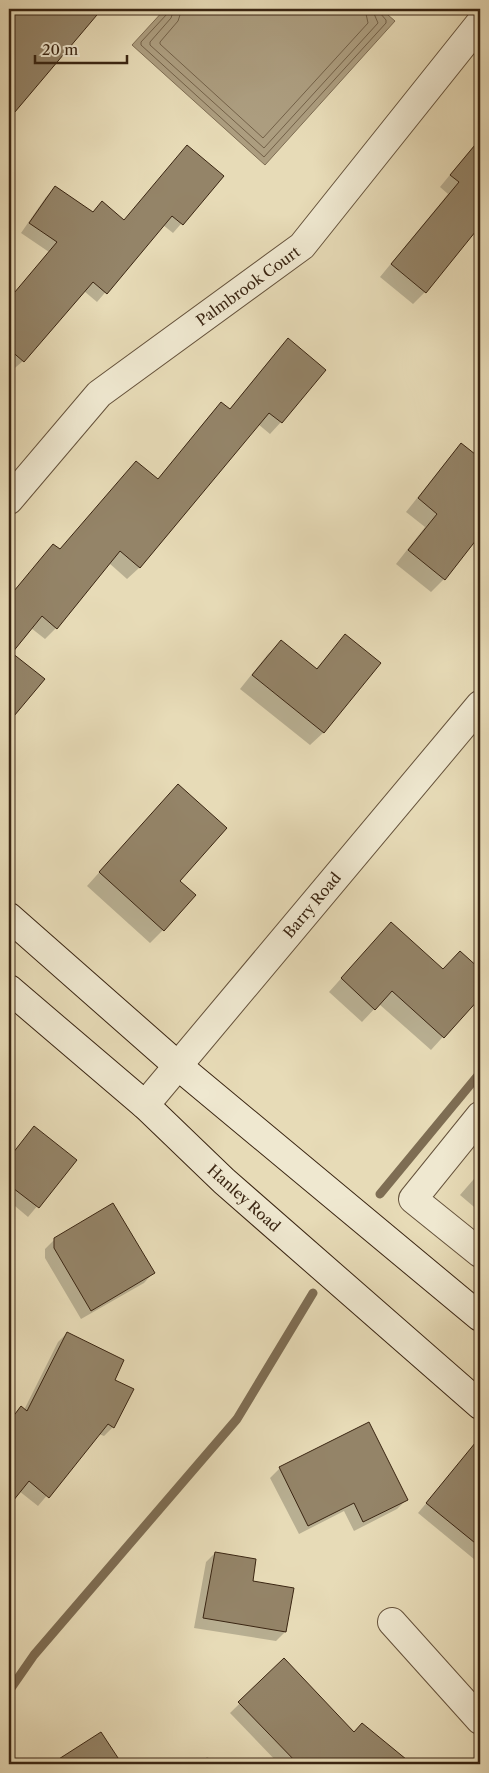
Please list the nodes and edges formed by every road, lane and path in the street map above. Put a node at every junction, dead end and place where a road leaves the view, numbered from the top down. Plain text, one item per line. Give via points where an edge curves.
1 (480, 23) edge
2 (9, 500) edge
3 (480, 705) edge
4 (9, 917) edge
5 (9, 989) edge
6 (177, 1065) junction
7 (145, 1105) junction
8 (480, 1116) edge
9 (480, 1253) edge
10 (480, 1317) edge
11 (480, 1405) edge
12 (392, 1622) dead end
13 (480, 1720) edge

1 - 2 street, Palmbrook Court via 302,246 99,394
3 - 6 street, Barry Road
4 - 6 street
5 - 7 street, Hanley Road
6 - 7 street, Barry Road
6 - 10 street
7 - 11 street, Hanley Road via 224,1181
8 - 9 street via 413,1199
12 - 13 street

